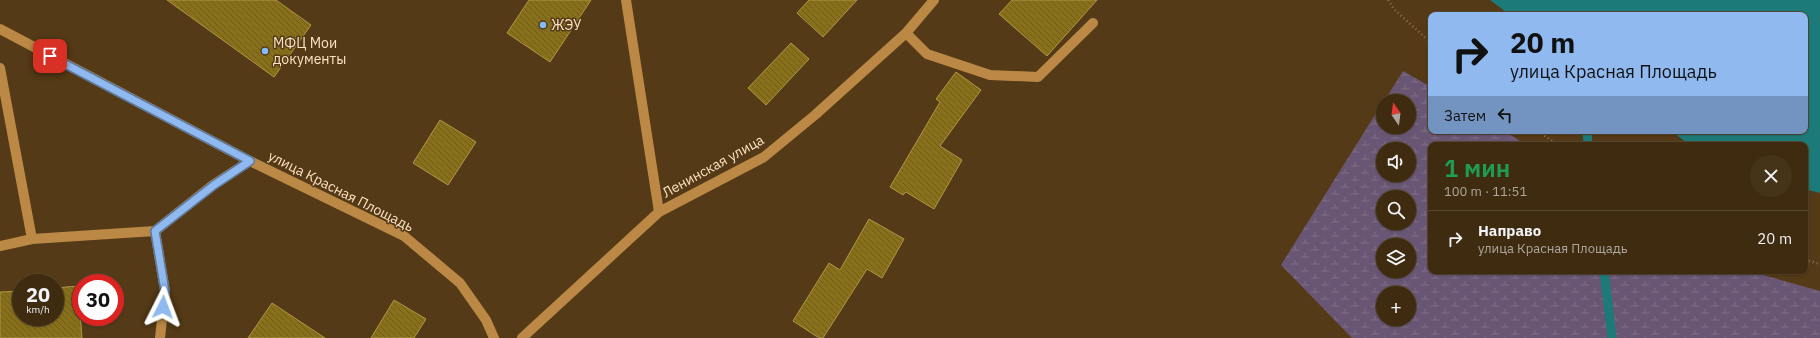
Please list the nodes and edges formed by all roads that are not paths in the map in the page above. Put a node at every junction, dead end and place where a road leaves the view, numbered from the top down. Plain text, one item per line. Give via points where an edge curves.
1 (626, 0) edge
2 (934, 0) edge
3 (1092, 23) dead end
4 (0, 29) edge
5 (906, 32) junction
6 (0, 68) edge
7 (250, 161) junction
8 (659, 212) junction
9 (155, 231) junction
10 (32, 239) junction
11 (0, 246) edge
12 (160, 338) edge
13 (494, 338) edge
14 (522, 338) edge

1 - 8 street
2 - 5 street, Ленинская улица
3 - 5 street via 1038,77 990,75 927,54
4 - 7 street, улица Красная Площадь
5 - 8 street, Ленинская улица via 815,115 764,157
6 - 10 street
7 - 9 street, улица Красная Площадь via 214,185
7 - 13 street, улица Красная Площадь via 404,236 460,283 486,320
8 - 14 street, Ленинская улица
9 - 10 street
9 - 12 street via 165,291
10 - 11 street

